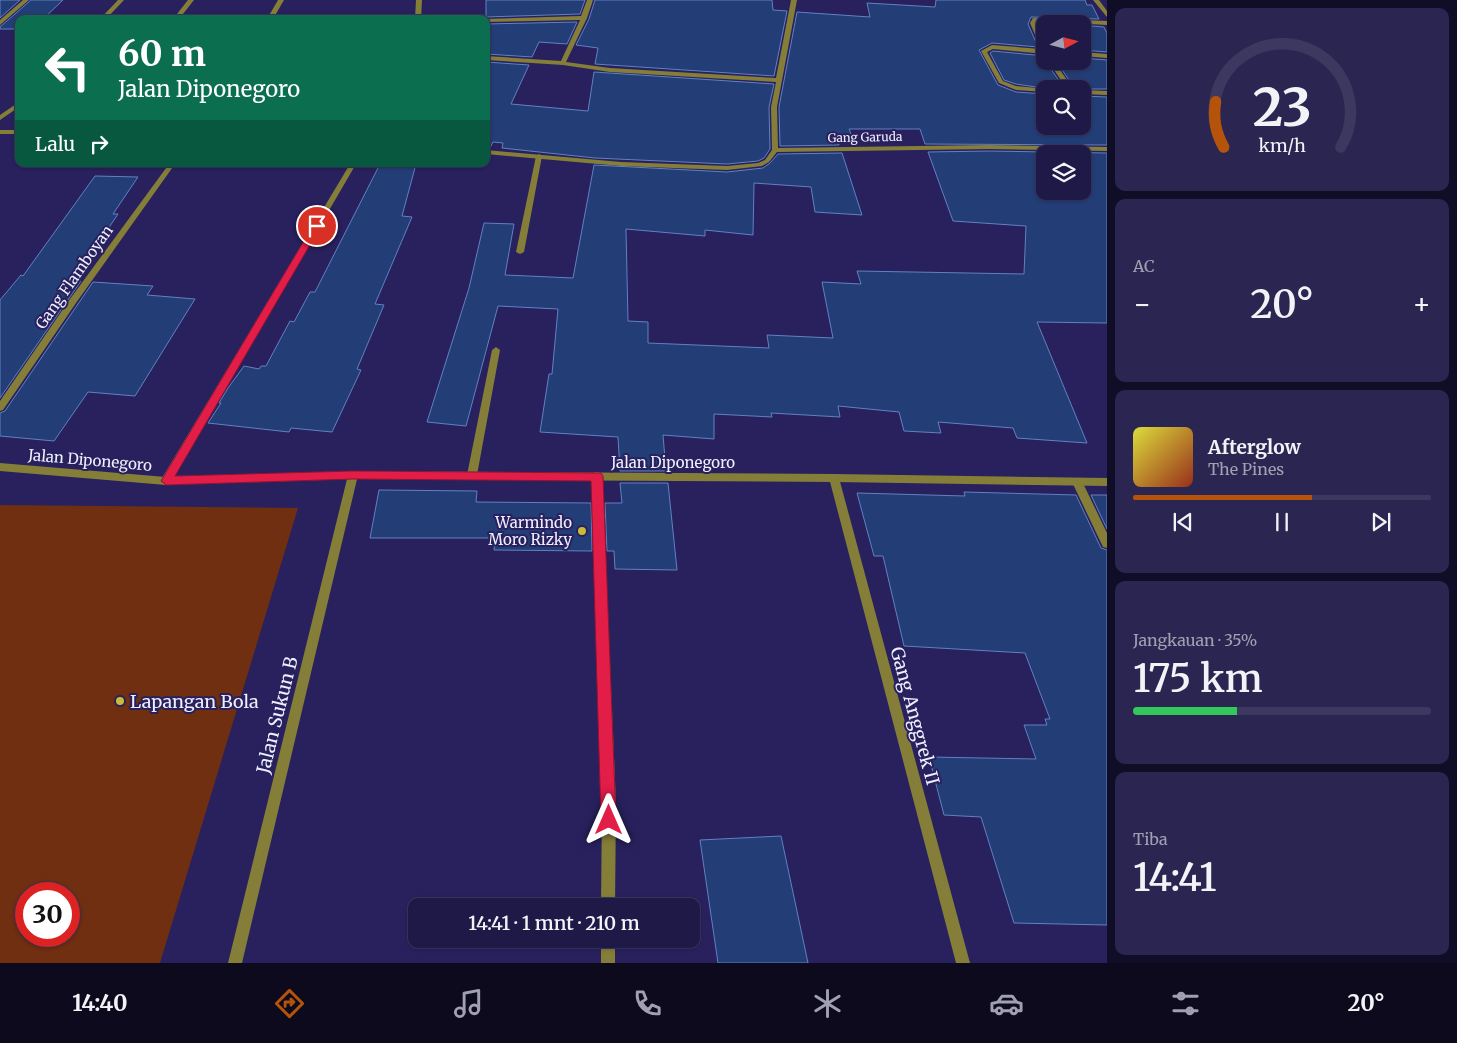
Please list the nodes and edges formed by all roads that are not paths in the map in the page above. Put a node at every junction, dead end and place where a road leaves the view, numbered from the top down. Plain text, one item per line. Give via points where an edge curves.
1 (26, 0) edge
2 (121, 0) edge
3 (191, 0) edge
4 (281, 0) edge
5 (420, 0) edge
6 (590, 0) edge
7 (794, 0) edge
8 (1096, 0) edge
9 (106, 15) edge
10 (179, 15) edge
11 (272, 15) edge
12 (418, 15) edge
13 (1107, 15) edge
14 (584, 18) junction
15 (1036, 19) edge
16 (490, 20) edge
17 (1091, 22) edge
18 (0, 23) edge
19 (1107, 24) edge
20 (1036, 31) edge
21 (1036, 51) edge
22 (1091, 55) edge
23 (1107, 56) edge
24 (490, 58) edge
25 (563, 63) junction
26 (779, 80) junction
27 (1036, 90) edge
28 (1091, 92) edge
29 (1107, 93) edge
30 (15, 107) edge
31 (0, 118) edge
32 (0, 132) edge
33 (15, 132) edge
34 (1107, 149) edge
35 (775, 150) junction
36 (490, 152) edge
37 (540, 156) junction
38 (170, 167) edge
39 (351, 167) edge
40 (520, 252) dead end
41 (496, 350) dead end
42 (0, 408) edge
43 (0, 467) edge
44 (353, 475) junction
45 (472, 475) junction
46 (597, 476) junction
47 (834, 478) junction
48 (166, 481) junction
49 (1077, 482) junction
50 (1107, 482) edge
51 (1107, 544) edge
52 (608, 898) edge
53 (608, 948) edge
54 (235, 963) edge
55 (608, 963) edge
56 (963, 963) edge

1 - 18 street
2 - 9 street
3 - 10 street
4 - 11 street
5 - 12 street
6 - 14 street
7 - 26 street
8 - 13 street
14 - 16 street
14 - 25 street
15 - 20 street via 1033,24
17 - 19 street
21 - 27 street via 984,50 1006,86
22 - 23 street
24 - 25 street
25 - 26 street via 610,70
26 - 35 street via 774,107
28 - 29 street
30 - 31 street
32 - 33 street
34 - 35 street, Gang Garuda
35 - 37 street via 760,165 727,168 621,164
36 - 37 street
37 - 40 street
38 - 42 street, Gang Flamboyan
39 - 48 street
41 - 45 street
43 - 48 street, Jalan Diponegoro
44 - 45 street, Jalan Diponegoro
44 - 48 street, Jalan Diponegoro
44 - 54 street, Jalan Sukun B
45 - 46 street, Jalan Diponegoro
46 - 47 street, Jalan Diponegoro
46 - 52 street via 609,803
47 - 49 street, Jalan Diponegoro
47 - 56 street, Gang Anggrek II
49 - 50 street, Jalan Diponegoro
49 - 51 street
53 - 55 street

